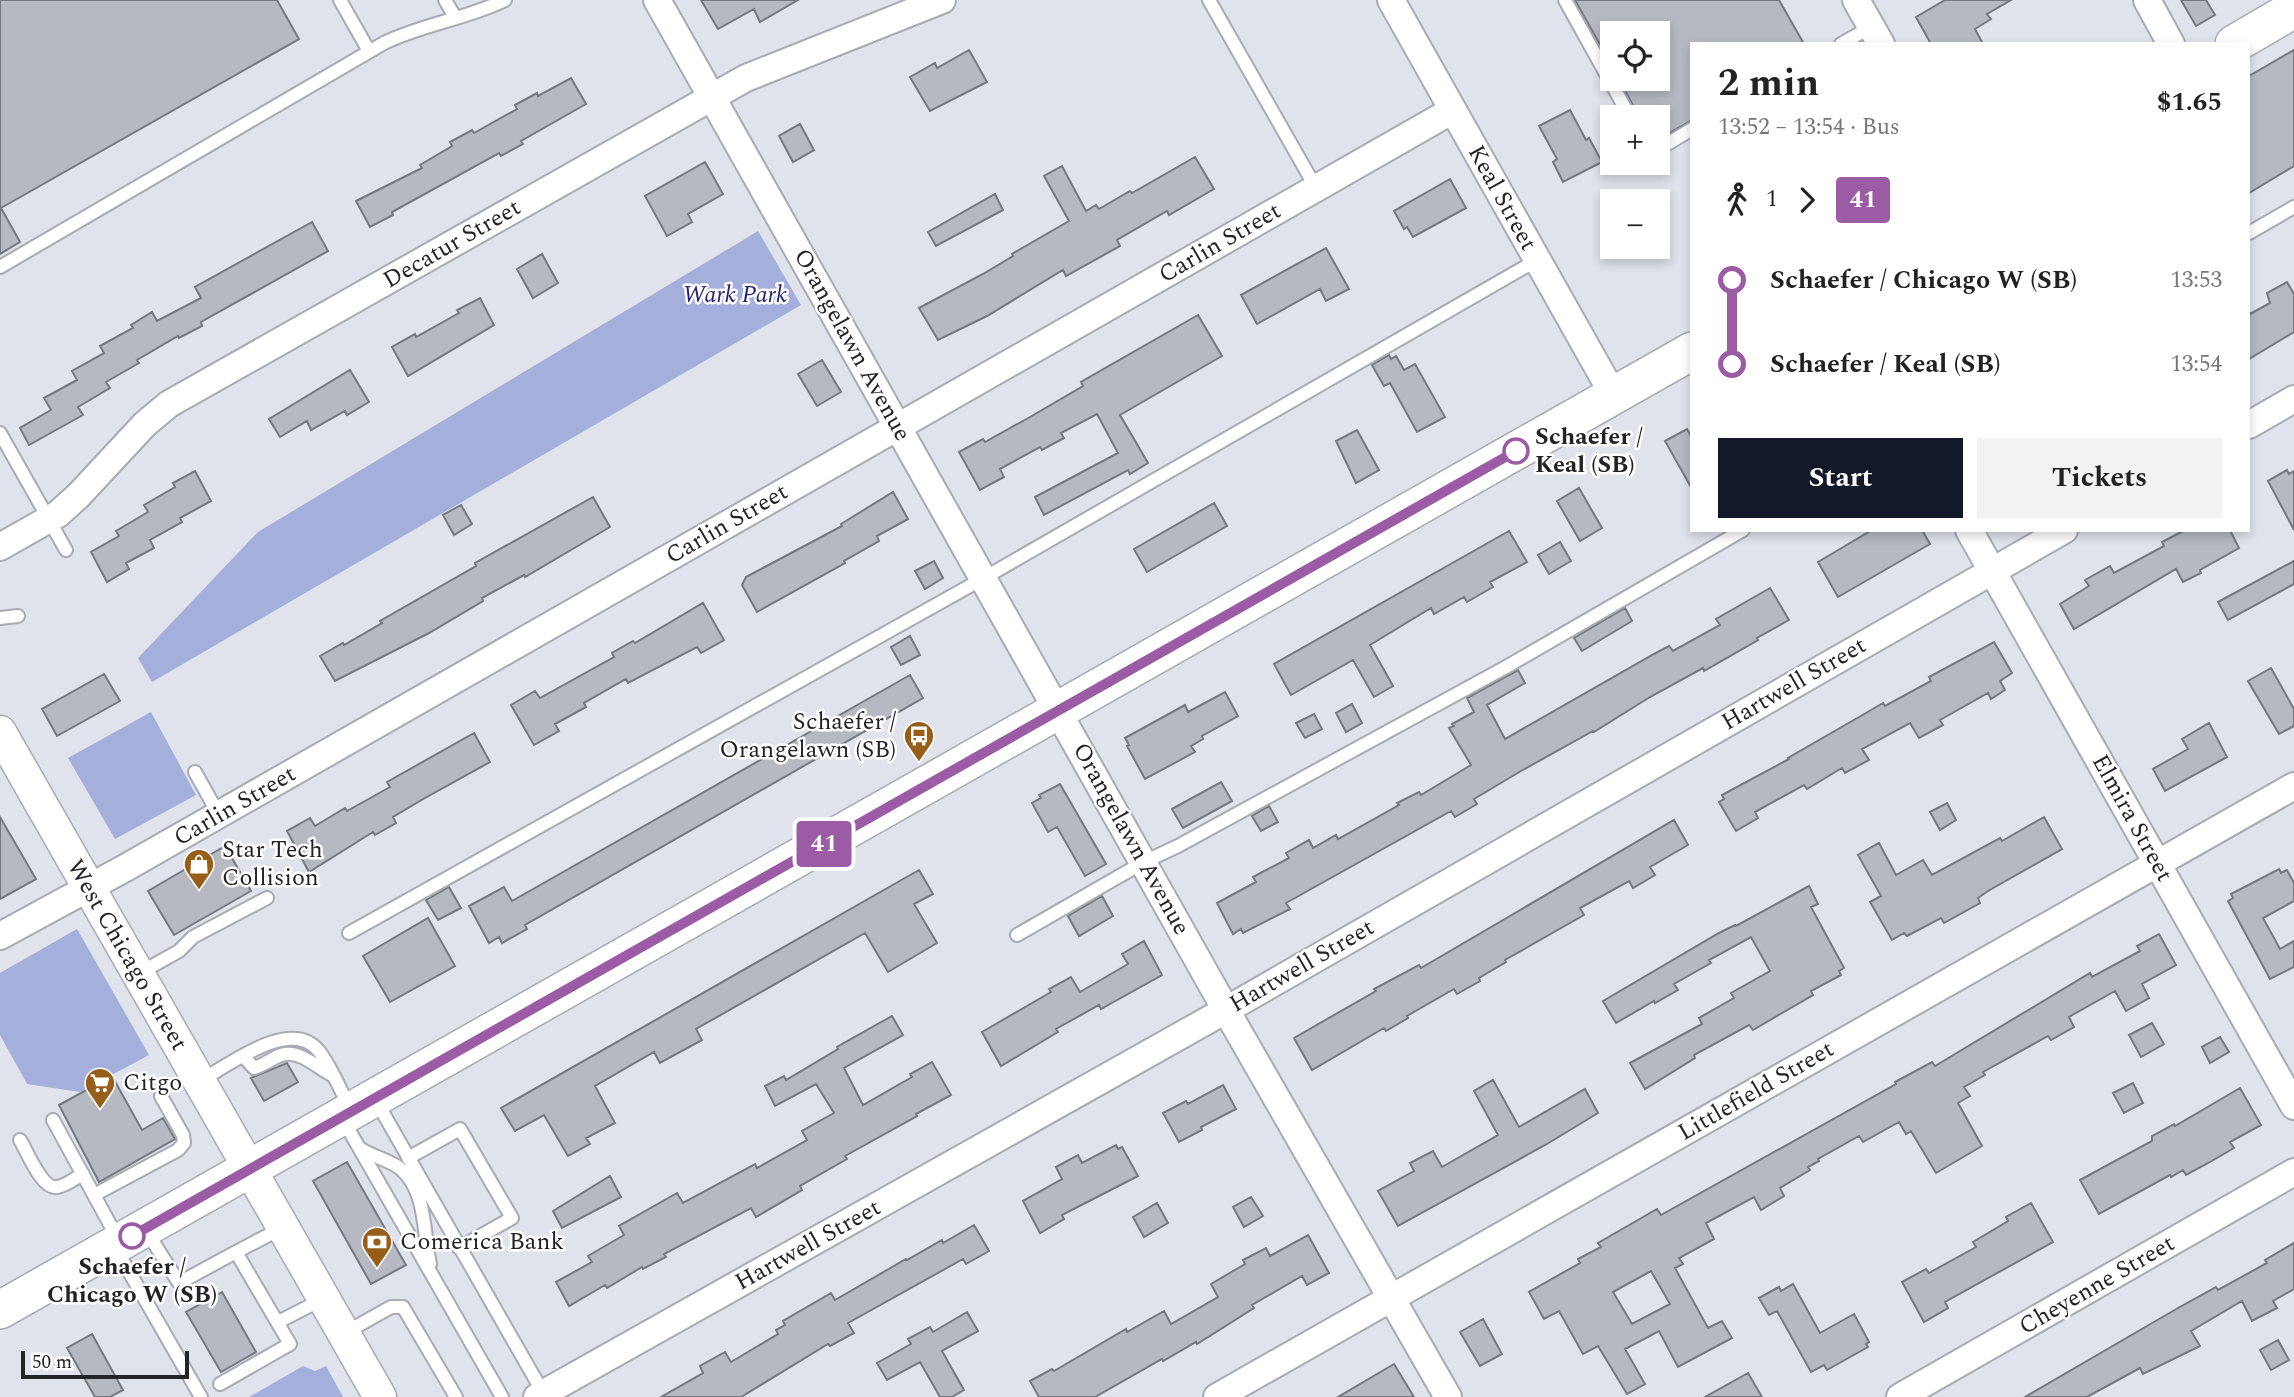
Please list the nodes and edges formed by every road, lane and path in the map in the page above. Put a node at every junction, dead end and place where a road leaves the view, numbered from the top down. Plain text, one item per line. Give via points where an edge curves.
1 (340, 0) edge
2 (445, 0) edge
3 (505, 0) edge
4 (657, 0) edge
5 (942, 0) edge
6 (1209, 0) edge
7 (1391, 0) edge
8 (1565, 0) edge
9 (1856, 0) edge
10 (2147, 0) edge
11 (2294, 9) edge
12 (455, 17) junction
13 (1876, 35) edge
14 (1850, 42) edge
15 (2170, 42) edge
16 (2237, 42) edge
17 (369, 51) junction
18 (712, 97) junction
19 (1623, 105) edge
20 (1453, 110) junction
21 (1690, 130) edge
22 (1670, 142) edge
23 (1316, 188) junction
24 (2294, 207) edge
25 (2250, 232) edge
26 (1537, 260) junction
27 (0, 267) edge
28 (1690, 352) edge
29 (1614, 396) junction
30 (2294, 399) edge
31 (2250, 424) edge
32 (898, 426) junction
33 (0, 433) edge
34 (49, 520) junction
35 (1740, 532) edge
36 (1970, 532) edge
37 (2060, 532) edge
38 (0, 547) edge
39 (66, 550) dead end
40 (1992, 571) junction
41 (984, 578) junction
42 (18, 617) dead end
43 (0, 618) edge
44 (1059, 710) junction
45 (0, 732) edge
46 (195, 772) dead end
47 (2294, 786) edge
48 (219, 815) junction
49 (1144, 862) junction
50 (2157, 863) junction
51 (89, 887) junction
52 (267, 898) dead end
53 (349, 933) dead end
54 (1017, 935) dead end
55 (0, 936) edge
56 (138, 974) junction
57 (1226, 1010) junction
58 (199, 1081) junction
59 (162, 1096) dead end
60 (2294, 1106) edge
61 (357, 1119) junction
62 (53, 1120) dead end
63 (20, 1140) dead end
64 (408, 1158) junction
65 (250, 1170) junction
66 (2294, 1172) edge
67 (83, 1174) junction
68 (94, 1195) junction
69 (283, 1227) junction
70 (126, 1239) junction
71 (460, 1248) junction
72 (236, 1252) junction
73 (432, 1274) junction
74 (1391, 1298) junction
75 (323, 1299) junction
76 (0, 1310) edge
77 (278, 1322) junction
78 (343, 1334) junction
79 (220, 1384) dead end
80 (542, 1396) edge
81 (201, 1397) edge
82 (380, 1397) edge
83 (456, 1397) edge
84 (502, 1397) edge
85 (1217, 1397) edge
86 (1448, 1397) edge
87 (1900, 1397) edge

1 - 17 lane
2 - 12 lane
3 - 12 lane
4 - 18 street, Orangelawn Avenue
5 - 18 street, Decatur Street via 746,78
6 - 23 lane
7 - 20 street, Keal Street
8 - 19 lane
9 - 13 street
10 - 15 street
11 - 16 main road
12 - 17 lane via 404,33
13 - 14 lane
17 - 27 lane
18 - 32 street, Orangelawn Avenue
18 - 34 street, Decatur Street via 169,404
20 - 23 street, Carlin Street
20 - 26 street, Keal Street
21 - 22 lane
23 - 32 street, Carlin Street
24 - 25 lane
26 - 29 street, Keal Street
26 - 41 lane
28 - 29 main road
29 - 44 main road
30 - 31 street
32 - 41 street, Orangelawn Avenue
32 - 48 street, Carlin Street
33 - 34 lane
34 - 38 street, Decatur Street
34 - 39 lane
35 - 49 lane via 1506,667
36 - 40 street, Elmira Street
37 - 40 street, Hartwell Street
40 - 50 street, Elmira Street
40 - 57 street, Hartwell Street
41 - 44 street, Orangelawn Avenue
41 - 53 lane
42 - 43 lane
44 - 49 street, Orangelawn Avenue
44 - 61 main road
45 - 51 street, West Chicago Street
46 - 48 lane
47 - 50 street, Littlefield Street
48 - 51 street, Carlin Street
49 - 54 lane
49 - 57 street, Orangelawn Avenue
50 - 60 street, Elmira Street
50 - 74 street, Littlefield Street
51 - 55 street, Carlin Street
51 - 56 street, West Chicago Street
52 - 56 lane via 193,937 179,951
56 - 58 street, West Chicago Street
57 - 74 street, Orangelawn Avenue
57 - 80 street, Hartwell Street
58 - 61 lane via 275,1040 297,1038 319,1052
58 - 65 street, West Chicago Street
59 - 68 lane via 184,1143
61 - 64 lane
61 - 65 main road
61 - 73 lane
61 - 73 lane via 369,1155 399,1167 422,1205
62 - 67 lane
63 - 67 lane via 51,1187
64 - 71 lane
64 - 71 lane via 460,1129 512,1218
65 - 69 street, West Chicago Street
65 - 70 main road
66 - 87 street, Cheyenne Street
67 - 68 lane
68 - 70 lane
69 - 72 lane
69 - 75 street, West Chicago Street
70 - 72 lane via 179,1283
70 - 76 main road
70 - 81 lane
71 - 80 lane
72 - 77 lane
73 - 84 lane
74 - 85 street, Littlefield Street
74 - 86 street, Orangelawn Avenue
75 - 77 lane
75 - 78 street, West Chicago Street
77 - 79 lane via 290,1344
78 - 82 street, West Chicago Street
78 - 83 lane via 391,1307 403,1307

